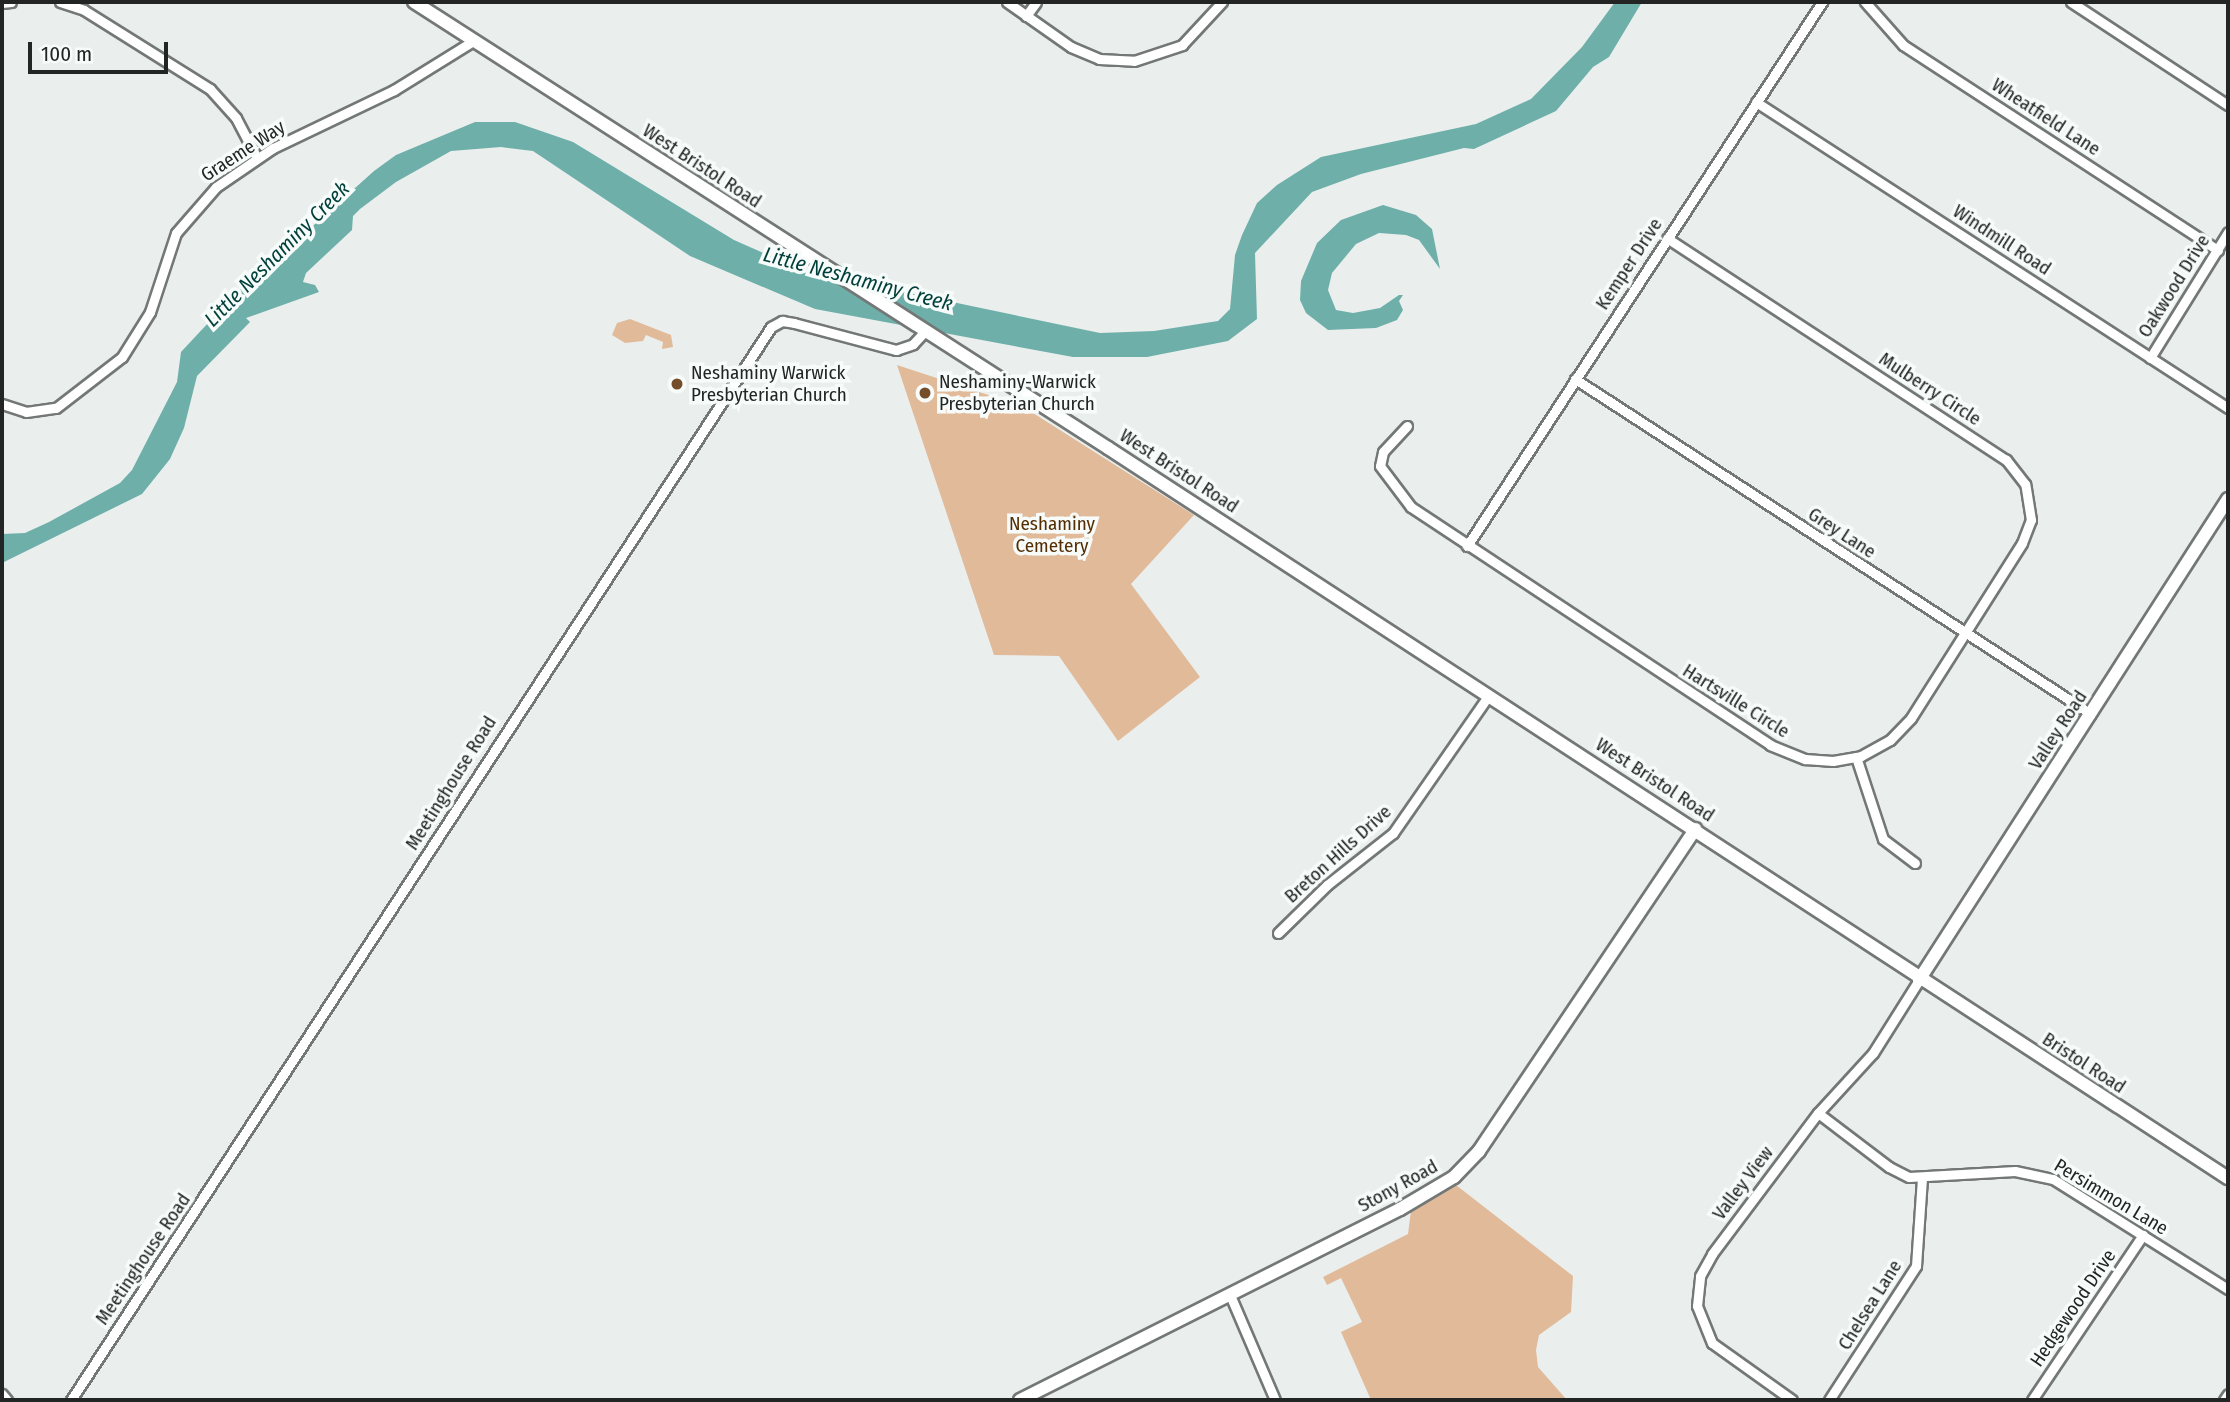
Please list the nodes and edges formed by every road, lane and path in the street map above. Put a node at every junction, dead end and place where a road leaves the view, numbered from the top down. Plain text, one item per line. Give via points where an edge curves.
1 (11, 2) edge
2 (60, 2) edge
3 (414, 2) edge
4 (1007, 2) edge
5 (1036, 2) edge
6 (1222, 2) edge
7 (1822, 2) edge
8 (1865, 2) edge
9 (2071, 2) edge
10 (2, 3) edge
11 (1026, 16) junction
12 (473, 41) junction
13 (1756, 102) junction
14 (2228, 105) edge
15 (257, 158) junction
16 (2228, 232) edge
17 (1667, 239) junction
18 (2218, 250) junction
19 (925, 330) junction
20 (2150, 358) junction
21 (1575, 379) junction
22 (2, 404) edge
23 (2228, 408) edge
24 (1407, 426) dead end
25 (2228, 499) edge
26 (1467, 546) junction
27 (1965, 633) junction
28 (1489, 695) junction
29 (2091, 714) junction
30 (1856, 757) junction
31 (1695, 829) junction
32 (1915, 863) dead end
33 (1278, 933) dead end
34 (1920, 980) junction
35 (1818, 1113) junction
36 (1922, 1178) junction
37 (2228, 1178) edge
38 (2143, 1235) junction
39 (2228, 1289) edge
40 (1230, 1295) junction
41 (2, 1394) edge
42 (2228, 1394) edge
43 (7, 1400) edge
44 (71, 1400) edge
45 (1020, 1400) edge
46 (1275, 1400) edge
47 (1792, 1400) edge
48 (1829, 1400) edge
49 (2032, 1400) edge
50 (2224, 1400) edge

1 - 10 street
2 - 15 street via 84,10 210,89 236,118
3 - 12 main road, West Bristol Road
4 - 11 street
5 - 11 street
6 - 11 street via 1182,45 1134,61 1087,55
7 - 13 street, Kemper Drive
8 - 18 street, Wheatfield Lane via 1903,45
9 - 14 street
12 - 15 street, Graeme Way via 394,90
12 - 19 main road, West Bristol Road
13 - 17 street, Kemper Drive
13 - 20 street, Windmill Road
15 - 22 street, Graeme Way via 208,194 187,216 167,251 145,322 108,370 78,395 45,411 26,412
16 - 18 street, Oakwood Drive
17 - 21 street, Kemper Drive
17 - 27 street, Mulberry Circle via 2006,460 2021,476 2031,507 2029,528
18 - 20 street, Oakwood Drive
19 - 28 main road, West Bristol Road
19 - 44 street, Meetinghouse Road via 913,344 896,350 794,323 782,321 771,327
20 - 23 street, Windmill Road
21 - 26 street, Kemper Drive
21 - 27 street, Grey Lane
24 - 26 street, Hartsville Circle via 1382,452 1383,473 1411,507
25 - 29 main road, Valley Road
26 - 30 street, Hartsville Circle via 1781,751 1819,761
27 - 29 street, Grey Lane
27 - 30 street, Hartsville Circle via 1911,718 1889,740
28 - 31 main road, West Bristol Road
28 - 33 street, Breton Hills Drive via 1393,833
29 - 34 main road, Valley Road
30 - 32 street via 1882,839
31 - 34 main road, West Bristol Road
31 - 40 main road, Stony Road via 1462,1170 1437,1190
34 - 35 street, Valley View via 1873,1053
34 - 37 main road, Bristol Road
35 - 36 street, Persimmon Lane via 1889,1167
35 - 47 street, Valley View via 1712,1254 1698,1286 1700,1321 1713,1343
36 - 38 street, Persimmon Lane via 2015,1171 2041,1175
36 - 48 street, Chelsea Lane via 1916,1266
38 - 39 street, Persimmon Lane
38 - 49 street, Hedgewood Drive
40 - 45 main road, Stony Road
40 - 46 street
41 - 43 street
42 - 50 street

